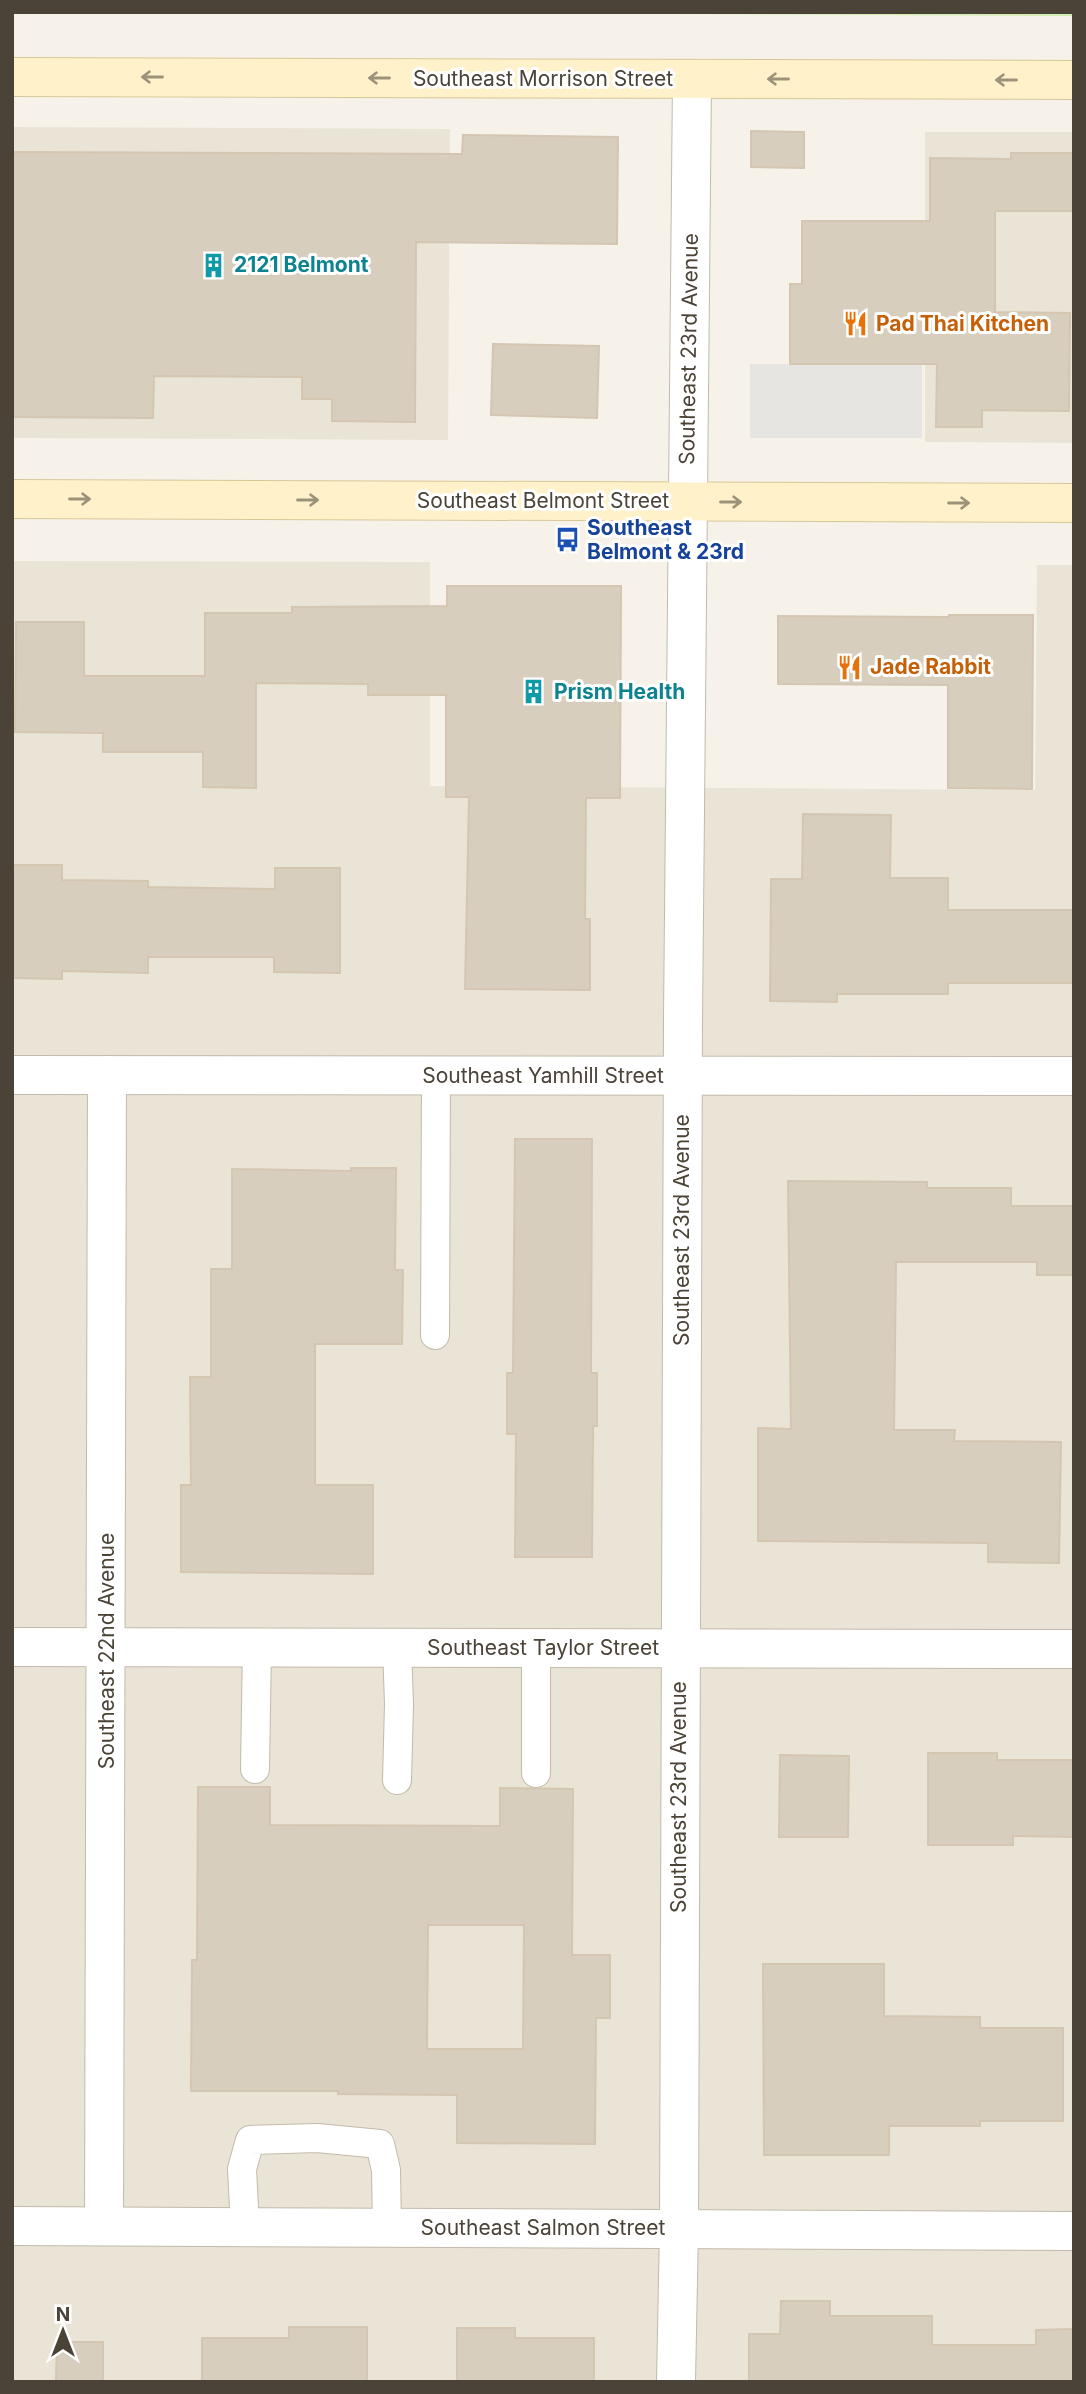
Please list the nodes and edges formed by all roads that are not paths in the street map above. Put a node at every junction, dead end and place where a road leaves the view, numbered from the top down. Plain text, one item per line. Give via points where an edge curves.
1 (12, 77) edge
2 (692, 79) junction
3 (1074, 80) edge
4 (12, 499) edge
5 (688, 502) junction
6 (1074, 503) edge
7 (12, 1075) edge
8 (107, 1075) junction
9 (436, 1076) junction
10 (683, 1076) junction
11 (1074, 1076) edge
12 (435, 1335) dead end
13 (12, 1647) edge
14 (107, 1647) junction
15 (257, 1647) junction
16 (397, 1647) junction
17 (536, 1647) junction
18 (680, 1648) junction
19 (1074, 1649) edge
20 (254, 1769) dead end
21 (536, 1773) dead end
22 (397, 1780) dead end
23 (12, 2226) edge
24 (104, 2226) junction
25 (245, 2227) junction
26 (387, 2227) junction
27 (678, 2229) junction
28 (1074, 2231) edge
29 (676, 2382) edge

2 -> 1 main road, Southeast Morrison Street
3 -> 2 main road, Southeast Morrison Street
2 - 5 street, Southeast 23rd Avenue
4 -> 5 main road, Southeast Belmont Street
5 -> 6 main road, Southeast Belmont Street
5 - 10 street, Southeast 23rd Avenue
7 - 8 street, Southeast Yamhill Street
8 - 9 street, Southeast Yamhill Street
8 - 14 street, Southeast 22nd Avenue
9 - 10 street, Southeast Yamhill Street
9 - 12 lane
10 - 11 street, Southeast Yamhill Street
10 - 18 street, Southeast 23rd Avenue
13 - 14 street, Southeast Taylor Street
14 - 15 street, Southeast Taylor Street
14 - 24 street, Southeast 22nd Avenue
15 - 16 street, Southeast Taylor Street
15 - 20 lane
16 - 17 street, Southeast Taylor Street
16 - 22 lane
17 - 18 street, Southeast Taylor Street
17 - 21 lane
18 - 19 street, Southeast Taylor Street
18 - 27 street, Southeast 23rd Avenue
23 - 24 street, Southeast Salmon Street
24 - 25 street, Southeast Salmon Street
25 - 26 street, Southeast Salmon Street
25 - 26 lane via 242,2169 250,2140 317,2138 380,2144 386,2170
26 - 27 street, Southeast Salmon Street
27 - 28 street, Southeast Salmon Street
27 - 29 street, Southeast 23rd Avenue

